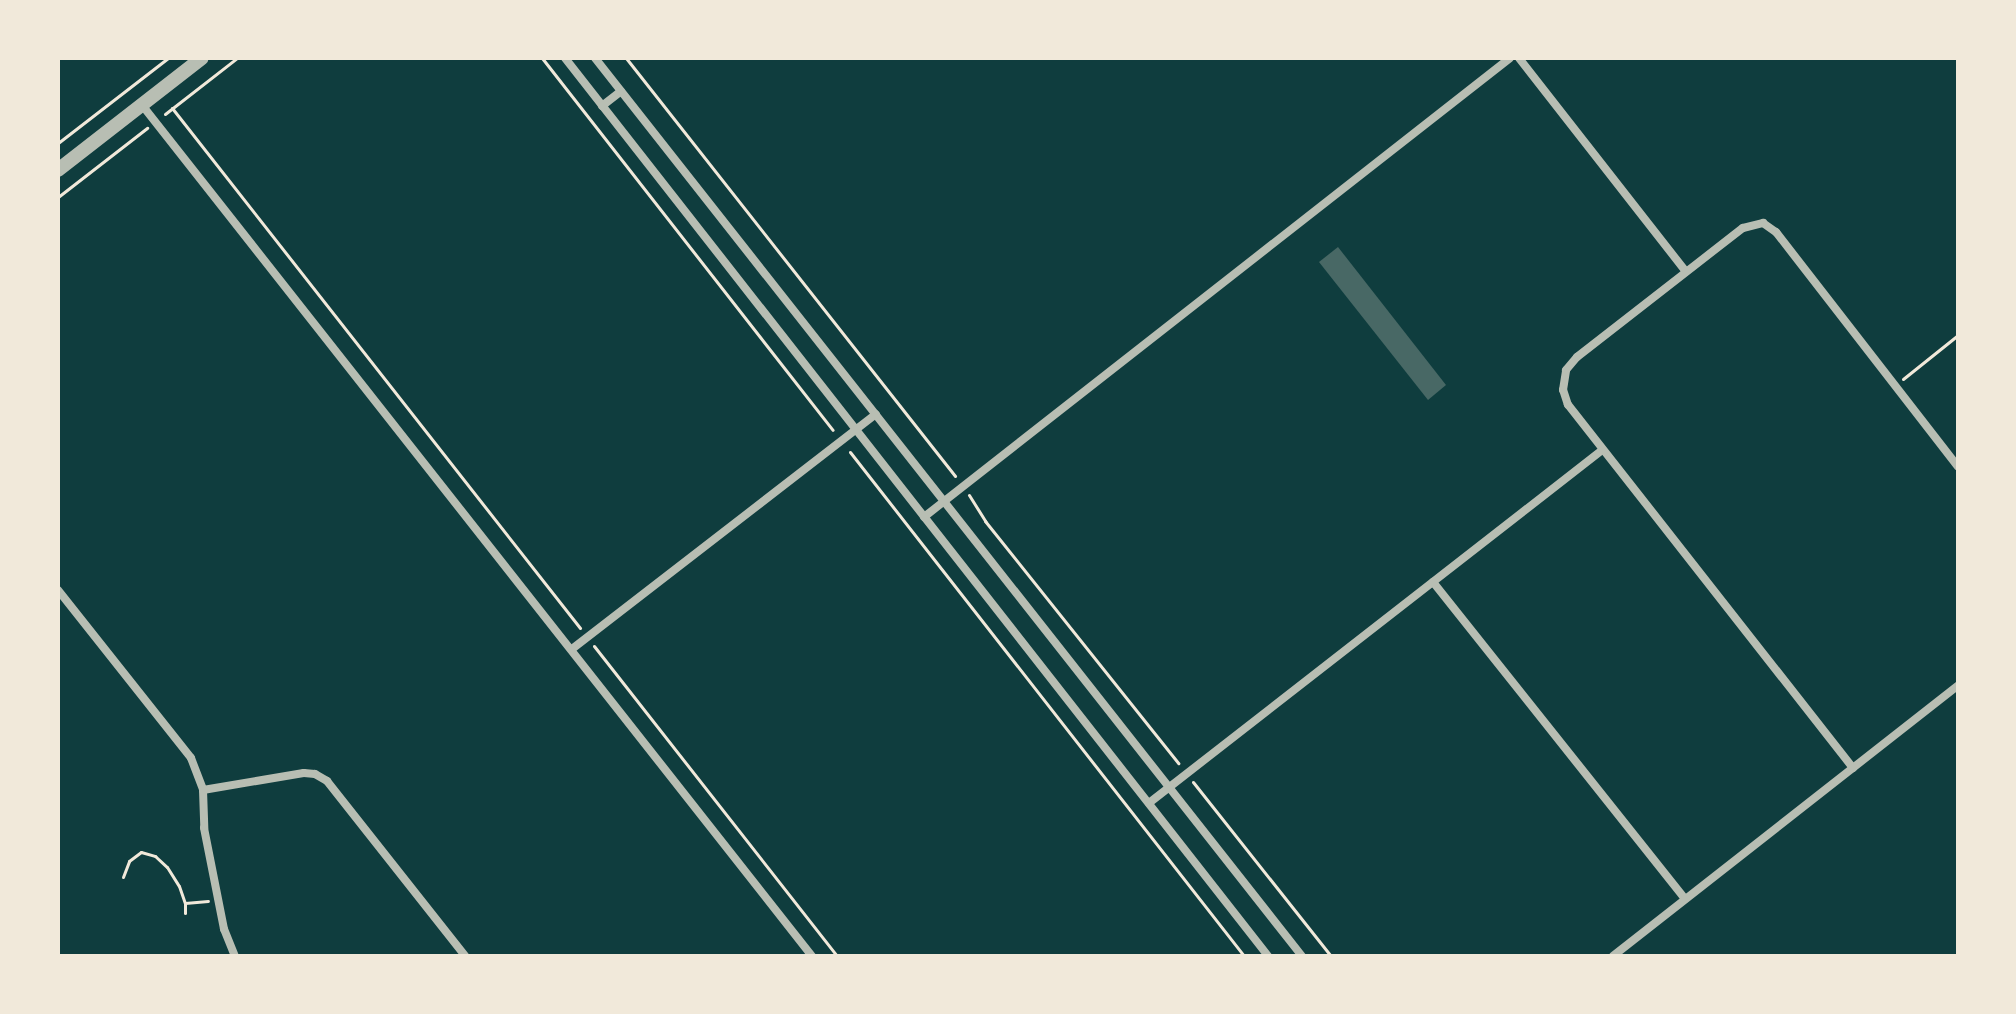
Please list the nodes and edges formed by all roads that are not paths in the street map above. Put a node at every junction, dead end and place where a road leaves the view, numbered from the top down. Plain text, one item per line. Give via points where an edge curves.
1 (202, 58) edge
2 (565, 58) edge
3 (595, 58) edge
4 (1510, 58) edge
5 (1519, 58) edge
6 (621, 91) junction
7 (142, 105) junction
8 (602, 106) junction
9 (58, 170) edge
10 (1686, 272) junction
11 (876, 414) junction
12 (857, 430) junction
13 (1601, 451) junction
14 (1958, 467) edge
15 (944, 501) junction
16 (924, 517) junction
17 (1433, 582) junction
18 (60, 596) edge
19 (572, 649) junction
20 (1958, 685) edge
21 (1853, 768) junction
22 (1169, 787) junction
23 (203, 790) junction
24 (1149, 803) junction
25 (1685, 899) junction
26 (235, 956) edge
27 (465, 956) edge
28 (812, 956) edge
29 (1268, 956) edge
30 (1302, 956) edge
31 (1613, 956) edge

1 - 7 street
2 - 8 street
3 - 6 street
4 - 15 street
5 - 10 street
6 - 8 street
6 - 11 street
7 - 9 street
7 - 19 street
8 - 12 street
10 - 13 street via 1572,362 1564,381 1568,405
10 - 14 street via 1743,228 1763,223 1776,232
11 - 12 street
11 - 15 street
12 - 16 street
12 - 19 street
13 - 17 street
13 - 21 street
15 - 16 street
15 - 22 street
16 - 24 street
17 - 22 street
17 - 25 street
18 - 23 street via 191,758
19 - 28 street
20 - 21 street
21 - 25 street
22 - 24 street
22 - 30 street
23 - 26 street via 204,828
23 - 27 street via 304,773 327,781
24 - 29 street
25 - 31 street

